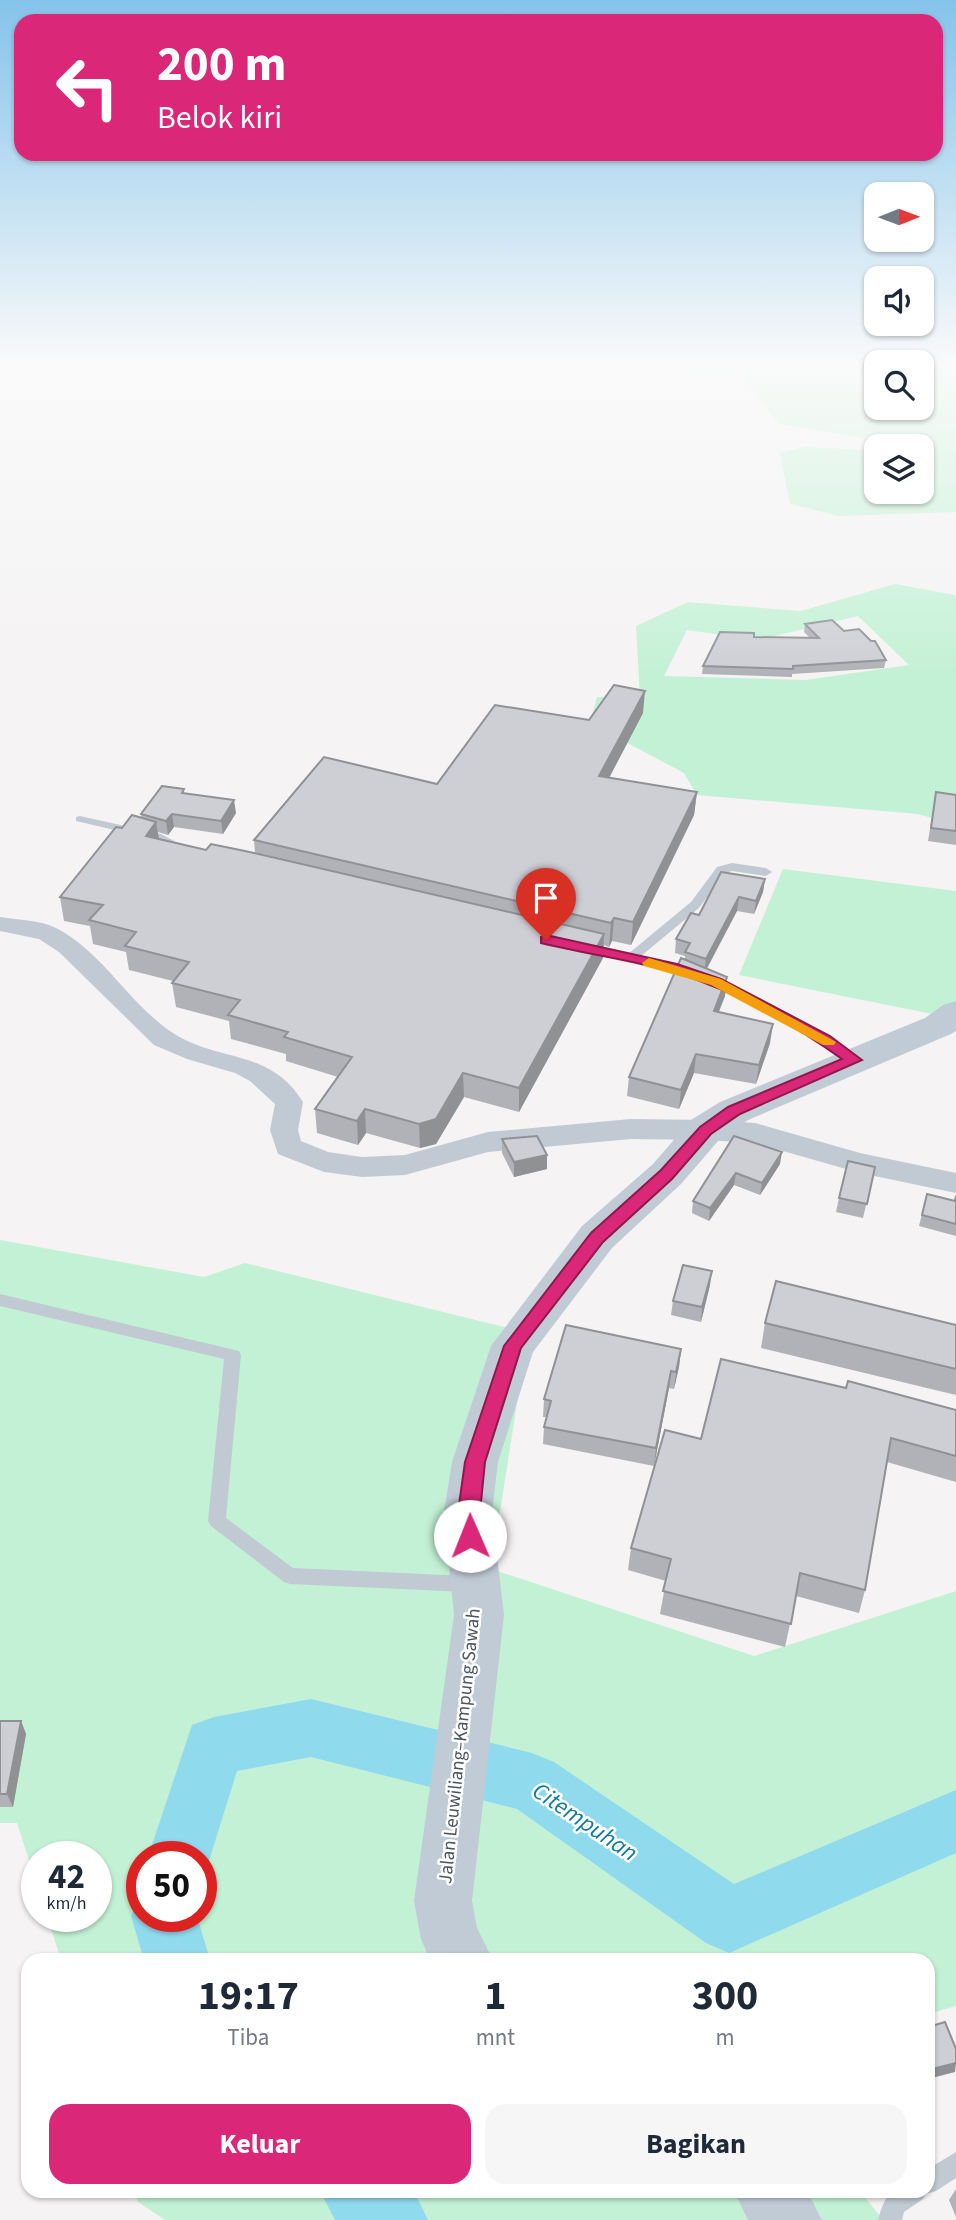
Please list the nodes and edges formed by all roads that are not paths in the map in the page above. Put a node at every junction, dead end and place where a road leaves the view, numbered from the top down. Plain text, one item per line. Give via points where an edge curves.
1 (80, 819) dead end
2 (197, 853) edge
3 (766, 872) dead end
4 (0, 924) edge
5 (571, 946) edge
6 (630, 959) junction
7 (956, 1013) edge
8 (854, 1060) junction
9 (705, 1130) junction
10 (956, 1183) edge
11 (0, 1300) edge
12 (476, 1600) junction
13 (459, 1953) edge
14 (956, 2164) edge
15 (935, 2178) edge
16 (772, 2198) edge
17 (904, 2198) edge
18 (789, 2220) edge
19 (890, 2220) edge

1 - 2 lane via 157,836
3 - 6 lane via 721,870 695,905
4 - 9 street via 47,933 68,947 170,1043 232,1061 274,1081 289,1102 288,1147 324,1161 362,1167 405,1165 488,1142 631,1129
5 - 6 lane
6 - 8 lane via 716,982 825,1039
7 - 8 main road, Jalan Leuwiliang–Kampung Sawah via 938,1026
8 - 9 main road, Jalan Leuwiliang–Kampung Sawah via 734,1111
9 - 10 street via 755,1133 860,1163
9 - 12 main road, Jalan Leuwiliang–Kampung Sawah via 667,1174 597,1237 513,1346 475,1462 468,1512
11 - 12 lane via 233,1356 217,1521 290,1576
12 - 13 main road, Jalan Leuwiliang–Kampung Sawah via 443,1901 450,1939
14 - 15 lane
16 - 18 main road
17 - 19 lane via 894,2204

